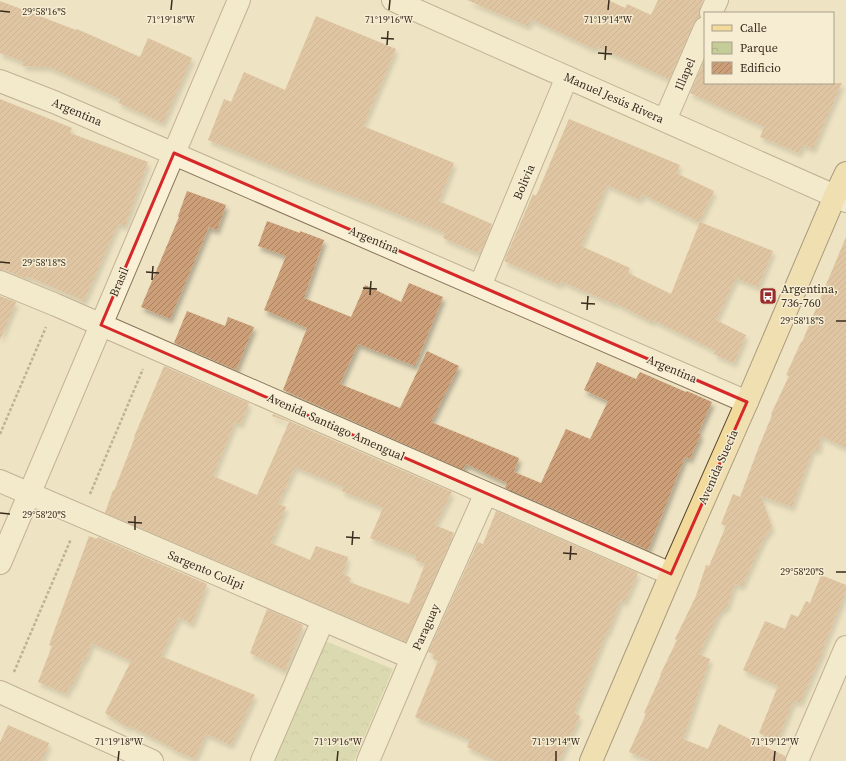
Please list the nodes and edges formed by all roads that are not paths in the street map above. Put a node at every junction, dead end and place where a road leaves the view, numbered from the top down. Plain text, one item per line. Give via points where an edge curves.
1 (239, 0) edge
2 (717, 0) edge
3 (402, 2) edge
4 (711, 12) edge
5 (704, 30) edge
6 (567, 78) junction
7 (0, 81) edge
8 (665, 120) junction
9 (174, 153) junction
10 (846, 173) edge
11 (841, 198) edge
12 (0, 282) edge
13 (480, 286) junction
14 (101, 325) junction
15 (747, 402) junction
16 (0, 481) edge
17 (486, 493) junction
18 (30, 494) junction
19 (0, 563) edge
20 (671, 574) junction
21 (323, 620) junction
22 (846, 647) edge
23 (412, 658) junction
24 (0, 692) edge
25 (152, 761) edge
26 (262, 761) edge
27 (368, 761) edge
28 (591, 761) edge
29 (796, 761) edge

1 - 9 street, Brasil
2 - 4 street
3 - 6 street, Manuel Jesús Rivera
5 - 8 street, Illapel
6 - 8 street, Manuel Jesús Rivera
6 - 13 street, Bolivia
7 - 9 street, Argentina
8 - 11 street, Manuel Jesús Rivera
9 - 13 street, Argentina
9 - 14 street, Brasil
10 - 11 main road, Avenida Suecia
11 - 15 main road, Avenida Suecia
12 - 14 street, Avenida Santiago Amengual
13 - 15 street, Argentina
14 - 17 street, Avenida Santiago Amengual
14 - 18 street, Brasil
15 - 20 main road, Avenida Suecia
16 - 18 street, Sargento Colipi
17 - 20 street, Avenida Santiago Amengual
17 - 23 street, Paraguay
18 - 19 street, Brasil
18 - 21 street, Sargento Colipi
20 - 28 main road, Avenida Suecia
21 - 23 street, Sargento Colipi
21 - 26 street
22 - 29 street
23 - 27 street, Paraguay
24 - 25 street

